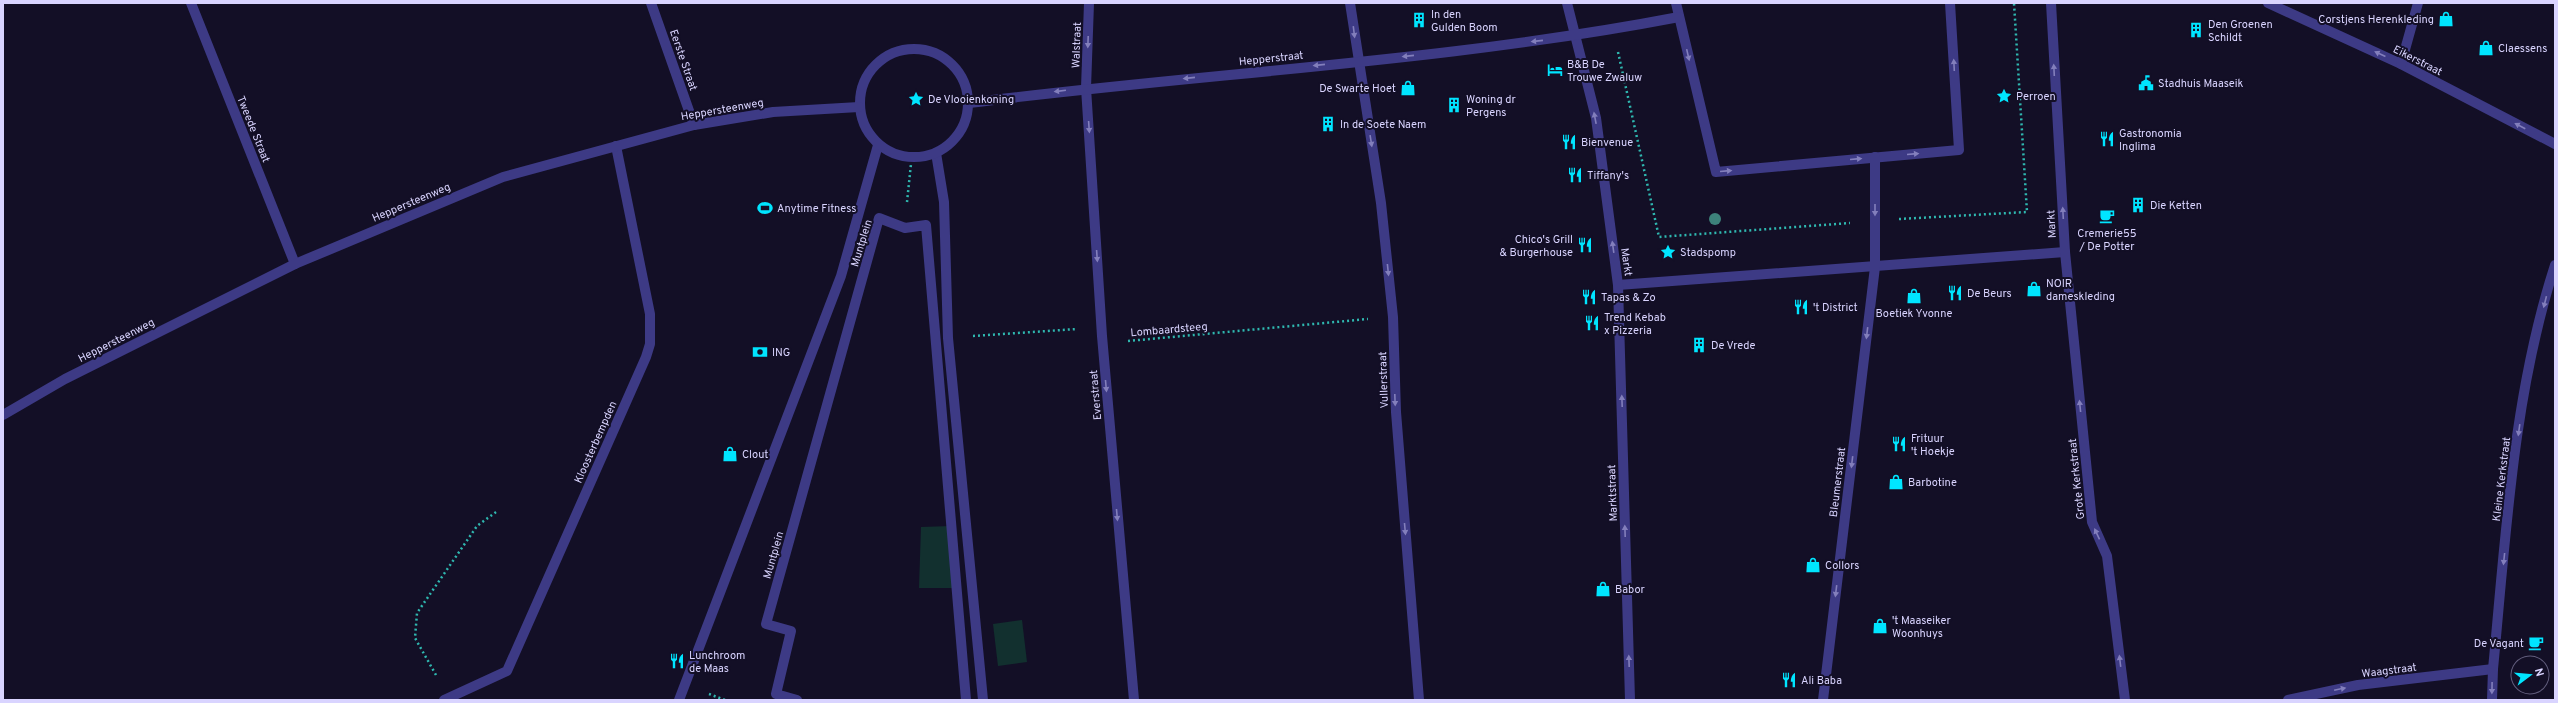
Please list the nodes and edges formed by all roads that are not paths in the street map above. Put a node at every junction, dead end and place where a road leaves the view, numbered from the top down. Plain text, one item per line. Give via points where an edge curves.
1 (191, 3) edge
2 (651, 3) edge
3 (1089, 3) edge
4 (1350, 3) edge
5 (1567, 3) edge
6 (1676, 3) edge
7 (1950, 3) edge
8 (2050, 3) edge
9 (2268, 3) edge
10 (2418, 3) edge
11 (1679, 18) junction
12 (1576, 37) junction
13 (1358, 61) junction
14 (2401, 64) junction
15 (1086, 88) junction
16 (968, 103) junction
17 (859, 107) junction
18 (694, 125) junction
19 (878, 144) junction
20 (2555, 144) edge
21 (616, 146) junction
22 (936, 153) junction
23 (1875, 157) junction
24 (2065, 252) junction
25 (295, 264) junction
26 (2555, 265) edge
27 (1875, 267) junction
28 (1618, 285) junction
29 (3, 415) edge
30 (2493, 669) junction
31 (448, 699) edge
32 (679, 700) edge
33 (796, 700) edge
34 (966, 700) edge
35 (983, 700) edge
36 (1134, 700) edge
37 (1419, 700) edge
38 (1630, 700) edge
39 (1823, 700) edge
40 (2125, 700) edge
41 (2288, 700) edge
42 (2492, 700) edge

1 - 25 street, Tweede Straat
2 - 18 street, Eerste Straat
3 -> 15 street, Walstraat
4 -> 13 street, Vullerstraat
5 - 12 street, Markt
6 - 11 street
23 -> 7 street via 1959,150
24 -> 8 street, Markt
14 -> 9 street, Eikerstraat
10 - 14 street
11 - 12 street
11 -> 23 street via 1716,172
12 -> 13 street, Hepperstraat
28 -> 12 street, Markt via 1596,118
13 -> 15 street, Hepperstraat
13 -> 37 street, Vullerstraat via 1381,202 1393,317 1396,412
20 -> 14 street, Eikerstraat
15 -> 16 street, Hepperstraat
15 -> 36 street, Everstraat via 1102,336
16 - 17 street via 961,75 946,59 926,49 904,48 883,57 872,67 862,86
16 - 22 street via 960,133 949,145
17 - 18 street, Heppersteenweg via 773,112
17 - 19 street via 864,128
18 - 21 street, Heppersteenweg
19 - 22 street via 894,154 912,157
19 - 32 street via 841,276
21 - 25 street, Heppersteenweg via 503,177
21 - 31 street, Kloosterbempden via 650,314 650,344 507,671
22 - 35 street via 944,202 948,338
23 -> 27 street
24 - 27 street, Markt
40 -> 24 street, Grote Kerkstraat via 2107,556 2092,522
25 - 29 street, Heppersteenweg via 64,379
26 -> 30 street, Kleine Kerkstraat via 2520,417
27 - 28 street, Markt
27 -> 39 street, Bleumerstraat
38 -> 28 street, Marktstraat
41 -> 30 street, Waagstraat via 2358,685
30 -> 42 street, Kleine Kerkstraat
33 - 34 street, Muntplein via 776,694 791,631 766,624 880,218 905,228 926,225

